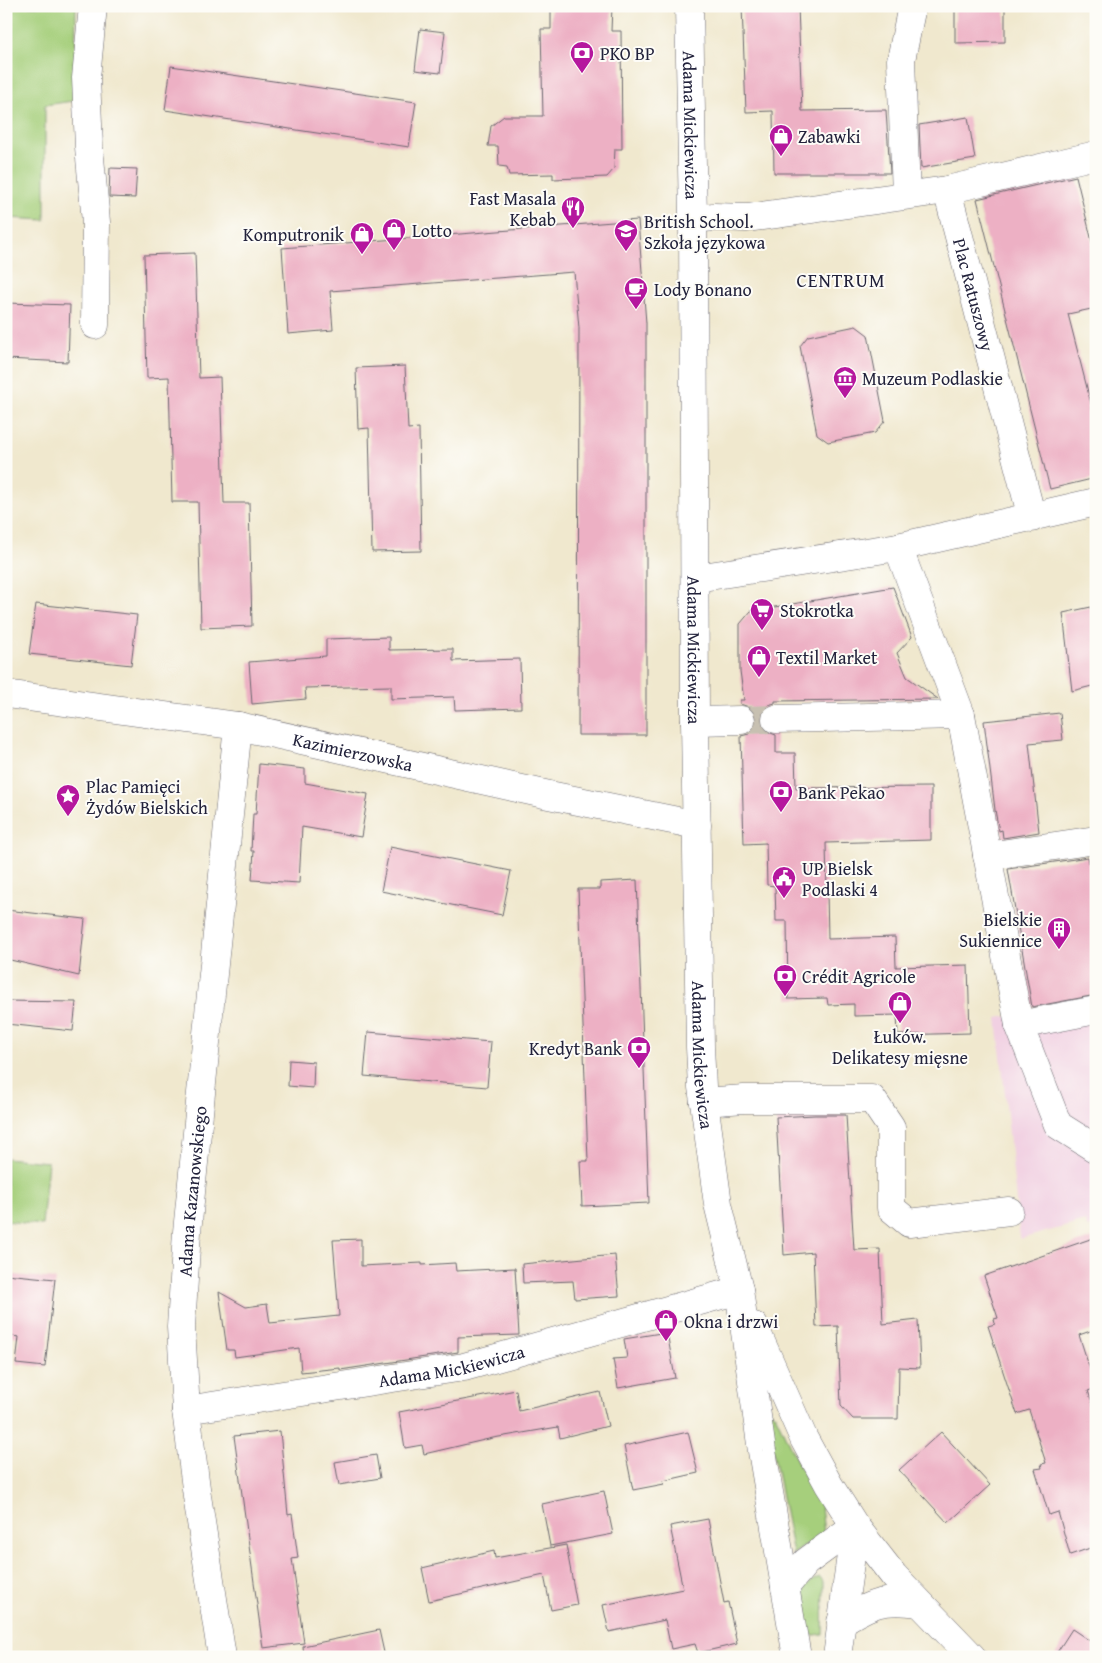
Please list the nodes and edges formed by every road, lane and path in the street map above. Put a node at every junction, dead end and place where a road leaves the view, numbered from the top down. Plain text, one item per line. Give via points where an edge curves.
1 (93, 6) edge
2 (689, 6) edge
3 (912, 6) edge
4 (1096, 156) edge
5 (947, 190) junction
6 (906, 195) junction
7 (694, 219) junction
8 (95, 325) dead end
9 (1096, 502) edge
10 (1032, 518) junction
11 (898, 547) junction
12 (696, 578) junction
13 (6, 694) edge
14 (961, 715) junction
15 (776, 719) tunnel mouth
16 (696, 720) junction
17 (741, 720) tunnel mouth
18 (238, 726) junction
19 (697, 825) junction
20 (1096, 840) edge
21 (987, 856) junction
22 (1096, 1010) edge
23 (1018, 1025) junction
24 (704, 1102) junction
25 (1096, 1148) edge
26 (1009, 1211) dead end
27 (739, 1290) junction
28 (186, 1410) junction
29 (854, 1526) junction
30 (785, 1587) junction
31 (919, 1603) junction
32 (841, 1622) junction
33 (222, 1657) edge
34 (797, 1657) edge
35 (837, 1657) edge
36 (972, 1657) edge

1 - 8 street via 86,78 96,222
2 - 7 street, Adama Mickiewicza
3 - 6 street via 901,60
4 - 5 street
5 - 6 street
5 - 10 street, Plac Ratuszowy
6 - 7 street via 747,218
7 - 12 street, Adama Mickiewicza
9 - 10 street
10 - 11 street
11 - 12 street
11 - 14 street
12 - 16 street, Adama Mickiewicza
13 - 18 street, Kazimierzowska
14 - 15 street
14 - 21 street
16 - 17 street
16 - 19 street, Adama Mickiewicza
18 - 19 street, Kazimierzowska
18 - 28 street, Adama Kazanowskiego via 187,1232 181,1327
19 - 24 street, Adama Mickiewicza via 700,1047
20 - 21 street
21 - 23 street
22 - 23 street
23 - 25 street via 1058,1125
24 - 26 street via 872,1098 891,1127 891,1208 909,1223
24 - 27 street, Adama Mickiewicza via 718,1204
27 - 28 street, Adama Mickiewicza via 464,1367
27 - 29 street, Adama Mickiewicza via 804,1439
27 - 30 street, Adama Mickiewicza
28 - 33 street, Adama Kazanowskiego
29 - 30 street via 806,1562
29 - 31 street, Adama Mickiewicza
29 - 32 street
30 - 34 street, Adama Mickiewicza
31 - 32 street via 882,1602 863,1608
31 - 36 street, Adama Mickiewicza
32 - 35 street

